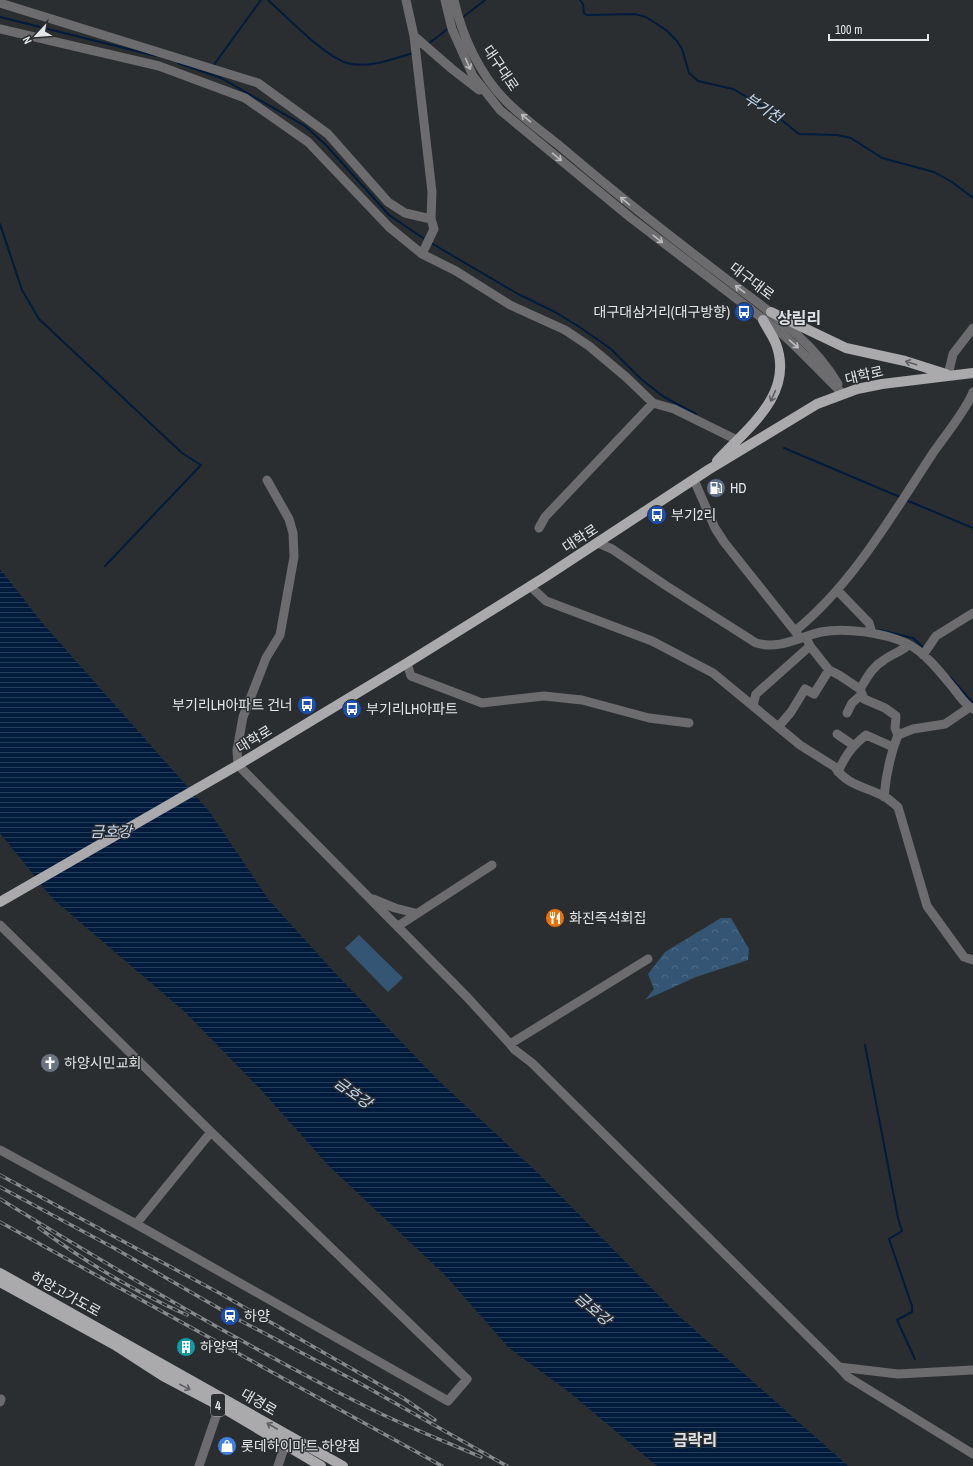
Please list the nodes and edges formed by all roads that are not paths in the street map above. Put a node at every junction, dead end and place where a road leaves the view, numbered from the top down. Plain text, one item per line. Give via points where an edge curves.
1 (406, 0) edge
2 (445, 0) edge
3 (454, 0) edge
4 (0, 3) edge
5 (0, 29) edge
6 (414, 36) junction
7 (488, 97) junction
8 (431, 219) junction
9 (426, 247) junction
10 (767, 316) junction
11 (973, 328) edge
12 (973, 373) edge
13 (948, 375) junction
14 (973, 392) edge
15 (843, 394) junction
16 (653, 403) junction
17 (737, 440) junction
18 (708, 470) junction
19 (267, 480) dead end
20 (694, 480) junction
21 (539, 528) dead end
22 (598, 543) junction
23 (530, 586) junction
24 (837, 590) junction
25 (973, 613) edge
26 (795, 631) junction
27 (872, 633) junction
28 (806, 641) junction
29 (908, 645) junction
30 (922, 655) junction
31 (407, 663) junction
32 (829, 670) junction
33 (860, 692) junction
34 (753, 705) junction
35 (971, 708) edge
36 (846, 713) dead end
37 (689, 723) dead end
38 (779, 726) junction
39 (837, 734) dead end
40 (898, 735) junction
41 (853, 745) junction
42 (893, 747) junction
43 (238, 765) junction
44 (838, 772) junction
45 (884, 797) junction
46 (492, 865) dead end
47 (369, 897) junction
48 (0, 902) edge
49 (415, 913) junction
50 (0, 925) edge
51 (398, 926) junction
52 (648, 959) dead end
53 (973, 960) edge
54 (510, 1044) junction
55 (211, 1132) junction
56 (0, 1150) edge
57 (136, 1224) junction
58 (0, 1265) edge
59 (0, 1273) edge
60 (0, 1282) edge
61 (0, 1289) edge
62 (117, 1342) junction
63 (144, 1353) junction
64 (839, 1367) junction
65 (973, 1370) edge
66 (163, 1376) junction
67 (221, 1401) junction
68 (285, 1445) junction
69 (973, 1454) edge
70 (199, 1466) edge
71 (278, 1466) edge
72 (321, 1466) edge
73 (343, 1466) edge

1 - 6 street
2 -> 7 street, 대구대로 via 452,29 473,76
10 -> 3 street, 대구대로 via 506,101 479,64 460,23
4 - 8 street via 258,83 328,134 388,202 411,216
5 - 9 street via 159,66 245,98 308,142 389,227
6 - 7 street
6 - 8 street via 432,192
7 -> 10 street, 대구대로 via 500,110 631,218
8 - 9 street via 434,229
9 - 16 street via 456,271 510,306 565,330 589,346
13 -> 10 main road via 905,361 846,348
10 - 15 street, 대구대로 via 812,349 829,370
10 -> 17 main road via 780,357 779,377 775,392 763,414
11 - 13 street via 953,354
12 - 13 main road, 대학로
13 - 15 main road, 대학로 via 882,384
14 - 24 street via 903,498
15 - 18 main road, 대학로 via 817,404
16 - 17 street via 674,409
16 - 21 street via 545,517
17 - 18 main road
18 - 20 main road, 대학로
19 - 43 street via 294,533 294,557 280,636 266,658 243,717 237,750
20 - 22 main road, 대학로
20 - 26 street via 715,528 724,542
22 - 23 main road, 대학로
22 - 28 street via 612,549 756,643 764,645
23 - 31 main road, 대학로
23 - 34 street via 546,601 652,641 701,666
24 - 26 street via 820,610
24 - 27 street via 869,623
25 - 30 street via 936,636
26 - 28 street
27 - 28 street via 836,630 820,632
27 - 29 street
28 - 32 street
28 - 34 street via 756,694
29 - 30 street
29 - 33 street via 870,671
30 - 35 street
31 - 37 street via 411,676 482,703 544,696 582,700 649,718
31 - 43 main road, 대학로
32 - 33 street
32 - 38 street via 814,694 805,689 792,712
33 - 36 street
33 - 40 street via 864,699 896,716 894,728
34 - 38 street
35 - 40 street via 945,724
38 - 44 street via 800,745 835,767
39 - 41 street
40 - 42 street
41 - 42 street via 866,735
41 - 44 street
42 - 45 street via 886,774
43 - 47 street
43 - 48 main road, 대학로
44 - 45 street via 857,786
45 - 53 street via 898,807 926,906 964,957
46 - 49 street
47 - 49 street
47 - 51 street
49 - 51 street
50 - 55 street
51 - 54 street
52 - 54 street
54 - 64 street
55 - 57 street
55 - 57 street via 467,1379 448,1401
56 - 57 street
58 - 63 main road via 95,1318 130,1340
59 - 62 main road, 하양고가도로
60 - 62 main road, 하양고가도로
61 - 66 main road via 145,1370
62 - 63 main road, 대경로 / 4
62 - 66 main road, 대경로 / 4
63 - 67 main road, 대경로 / 4
64 - 65 street via 898,1374
64 - 69 street via 860,1385
66 -> 67 main road, 대경로 / 4
67 - 68 main road, 대경로 / 4
67 - 70 street
73 -> 67 main road, 대경로 / 4
68 - 71 street
68 - 72 main road, 대경로 / 4

